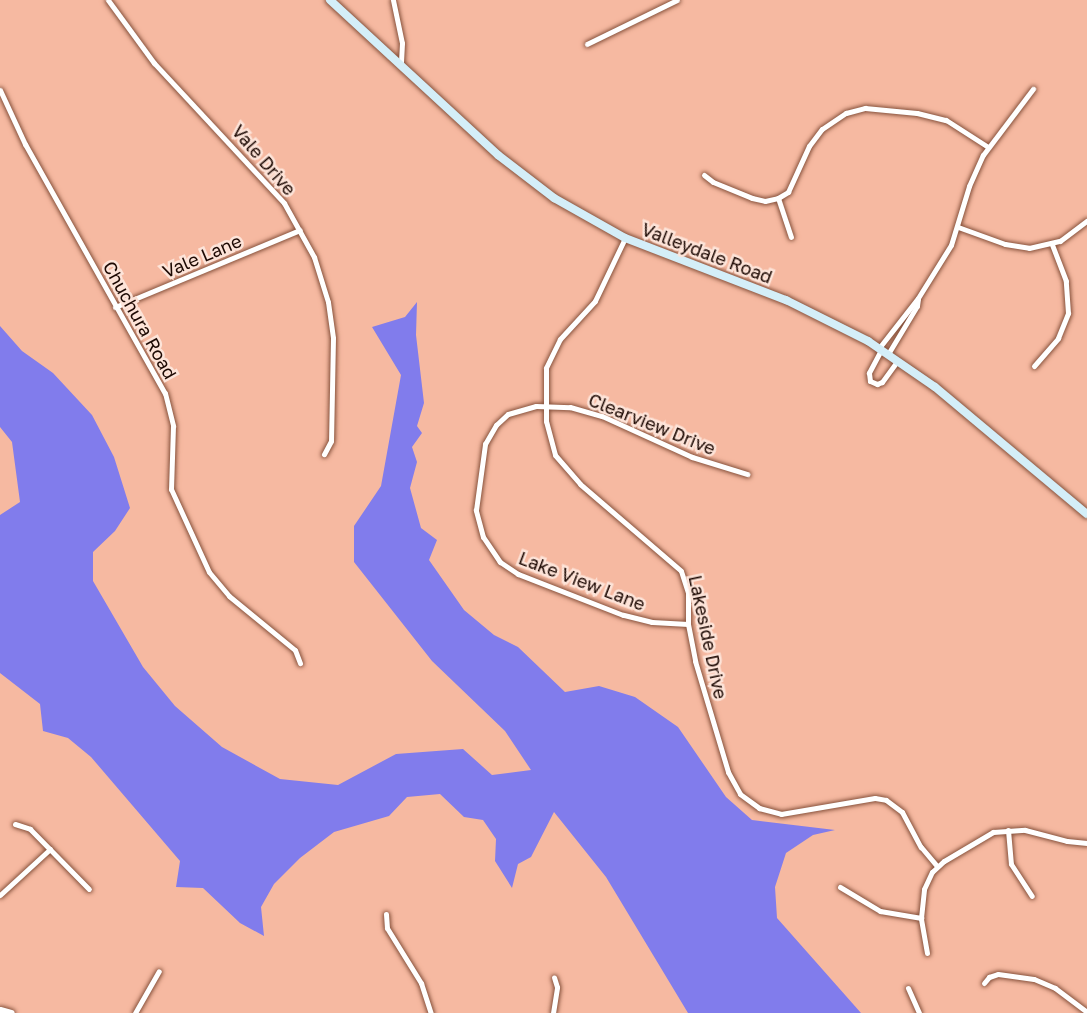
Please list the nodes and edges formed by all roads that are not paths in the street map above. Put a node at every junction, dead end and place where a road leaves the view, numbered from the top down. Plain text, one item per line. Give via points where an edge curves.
1 (108, 0) edge
2 (330, 0) edge
3 (393, 0) edge
4 (677, 0) edge
5 (587, 44) dead end
6 (401, 65) junction
7 (1033, 89) dead end
8 (0, 90) edge
9 (988, 147) junction
10 (704, 175) dead end
11 (778, 198) junction
12 (1087, 221) edge
13 (958, 227) junction
14 (300, 230) junction
15 (791, 237) dead end
16 (625, 238) junction
17 (1052, 245) junction
18 (918, 298) junction
19 (115, 307) junction
20 (883, 350) junction
21 (897, 360) junction
22 (1034, 366) dead end
23 (545, 406) junction
24 (324, 454) dead end
25 (747, 474) dead end
26 (1087, 514) edge
27 (688, 624) junction
28 (300, 663) dead end
29 (15, 824) dead end
30 (1008, 830) junction
31 (1087, 843) edge
32 (50, 849) junction
33 (937, 866) junction
34 (840, 887) dead end
35 (89, 889) dead end
36 (0, 895) edge
37 (1032, 896) dead end
38 (386, 914) dead end
39 (922, 918) junction
40 (927, 953) dead end
41 (159, 971) dead end
42 (554, 977) dead end
43 (984, 983) dead end
44 (908, 988) dead end
45 (0, 1010) edge
46 (1087, 1012) edge
47 (11, 1013) edge
48 (135, 1013) edge
49 (431, 1013) edge
50 (553, 1013) edge
51 (919, 1013) edge

1 - 14 street, Vale Drive via 154,63 284,202
2 - 6 main road, Valleydale Road
3 - 6 street via 402,43
4 - 5 street
6 - 16 main road, Valleydale Road via 527,179
7 - 9 street
8 - 19 street, Chuchura Road
9 - 11 street via 938,118 881,107 859,109 822,129 788,192
9 - 13 street via 969,186
10 - 11 street via 760,201
11 - 15 street
12 - 17 street
13 - 17 street via 1016,247
13 - 18 street
14 - 19 street, Vale Lane
14 - 24 street, Vale Drive via 323,280 330,315 331,441
16 - 20 main road, Valleydale Road via 786,300
16 - 23 street, Lakeside Drive via 595,301 552,351 545,376
17 - 22 street via 1066,281 1068,313 1058,338
18 - 20 street
18 - 20 street via 917,306
19 - 28 street, Chuchura Road via 165,393 173,426 171,489 209,572 229,596 295,650
20 - 21 main road, Valleydale Road
20 - 21 street via 869,373 874,383 882,382
21 - 26 main road, Valleydale Road
23 - 25 street, Clearview Drive via 589,411 692,457
23 - 27 street, Lakeside Drive via 553,450 565,469 681,571 688,593
23 - 27 street, Lake View Lane via 508,414 488,436 476,510 486,543 511,570 556,590 639,620
27 - 33 street, Lakeside Drive via 728,772 745,800 785,814 886,800 906,817
29 - 32 street via 30,829
30 - 31 street
30 - 33 street via 989,833
30 - 37 street via 1011,864
32 - 35 street
32 - 36 street
33 - 39 street via 924,889
34 - 39 street via 880,911
38 - 49 street via 387,928 421,983
39 - 40 street
41 - 48 street
42 - 50 street
43 - 46 street via 998,974 1034,979
44 - 51 street
45 - 47 street

